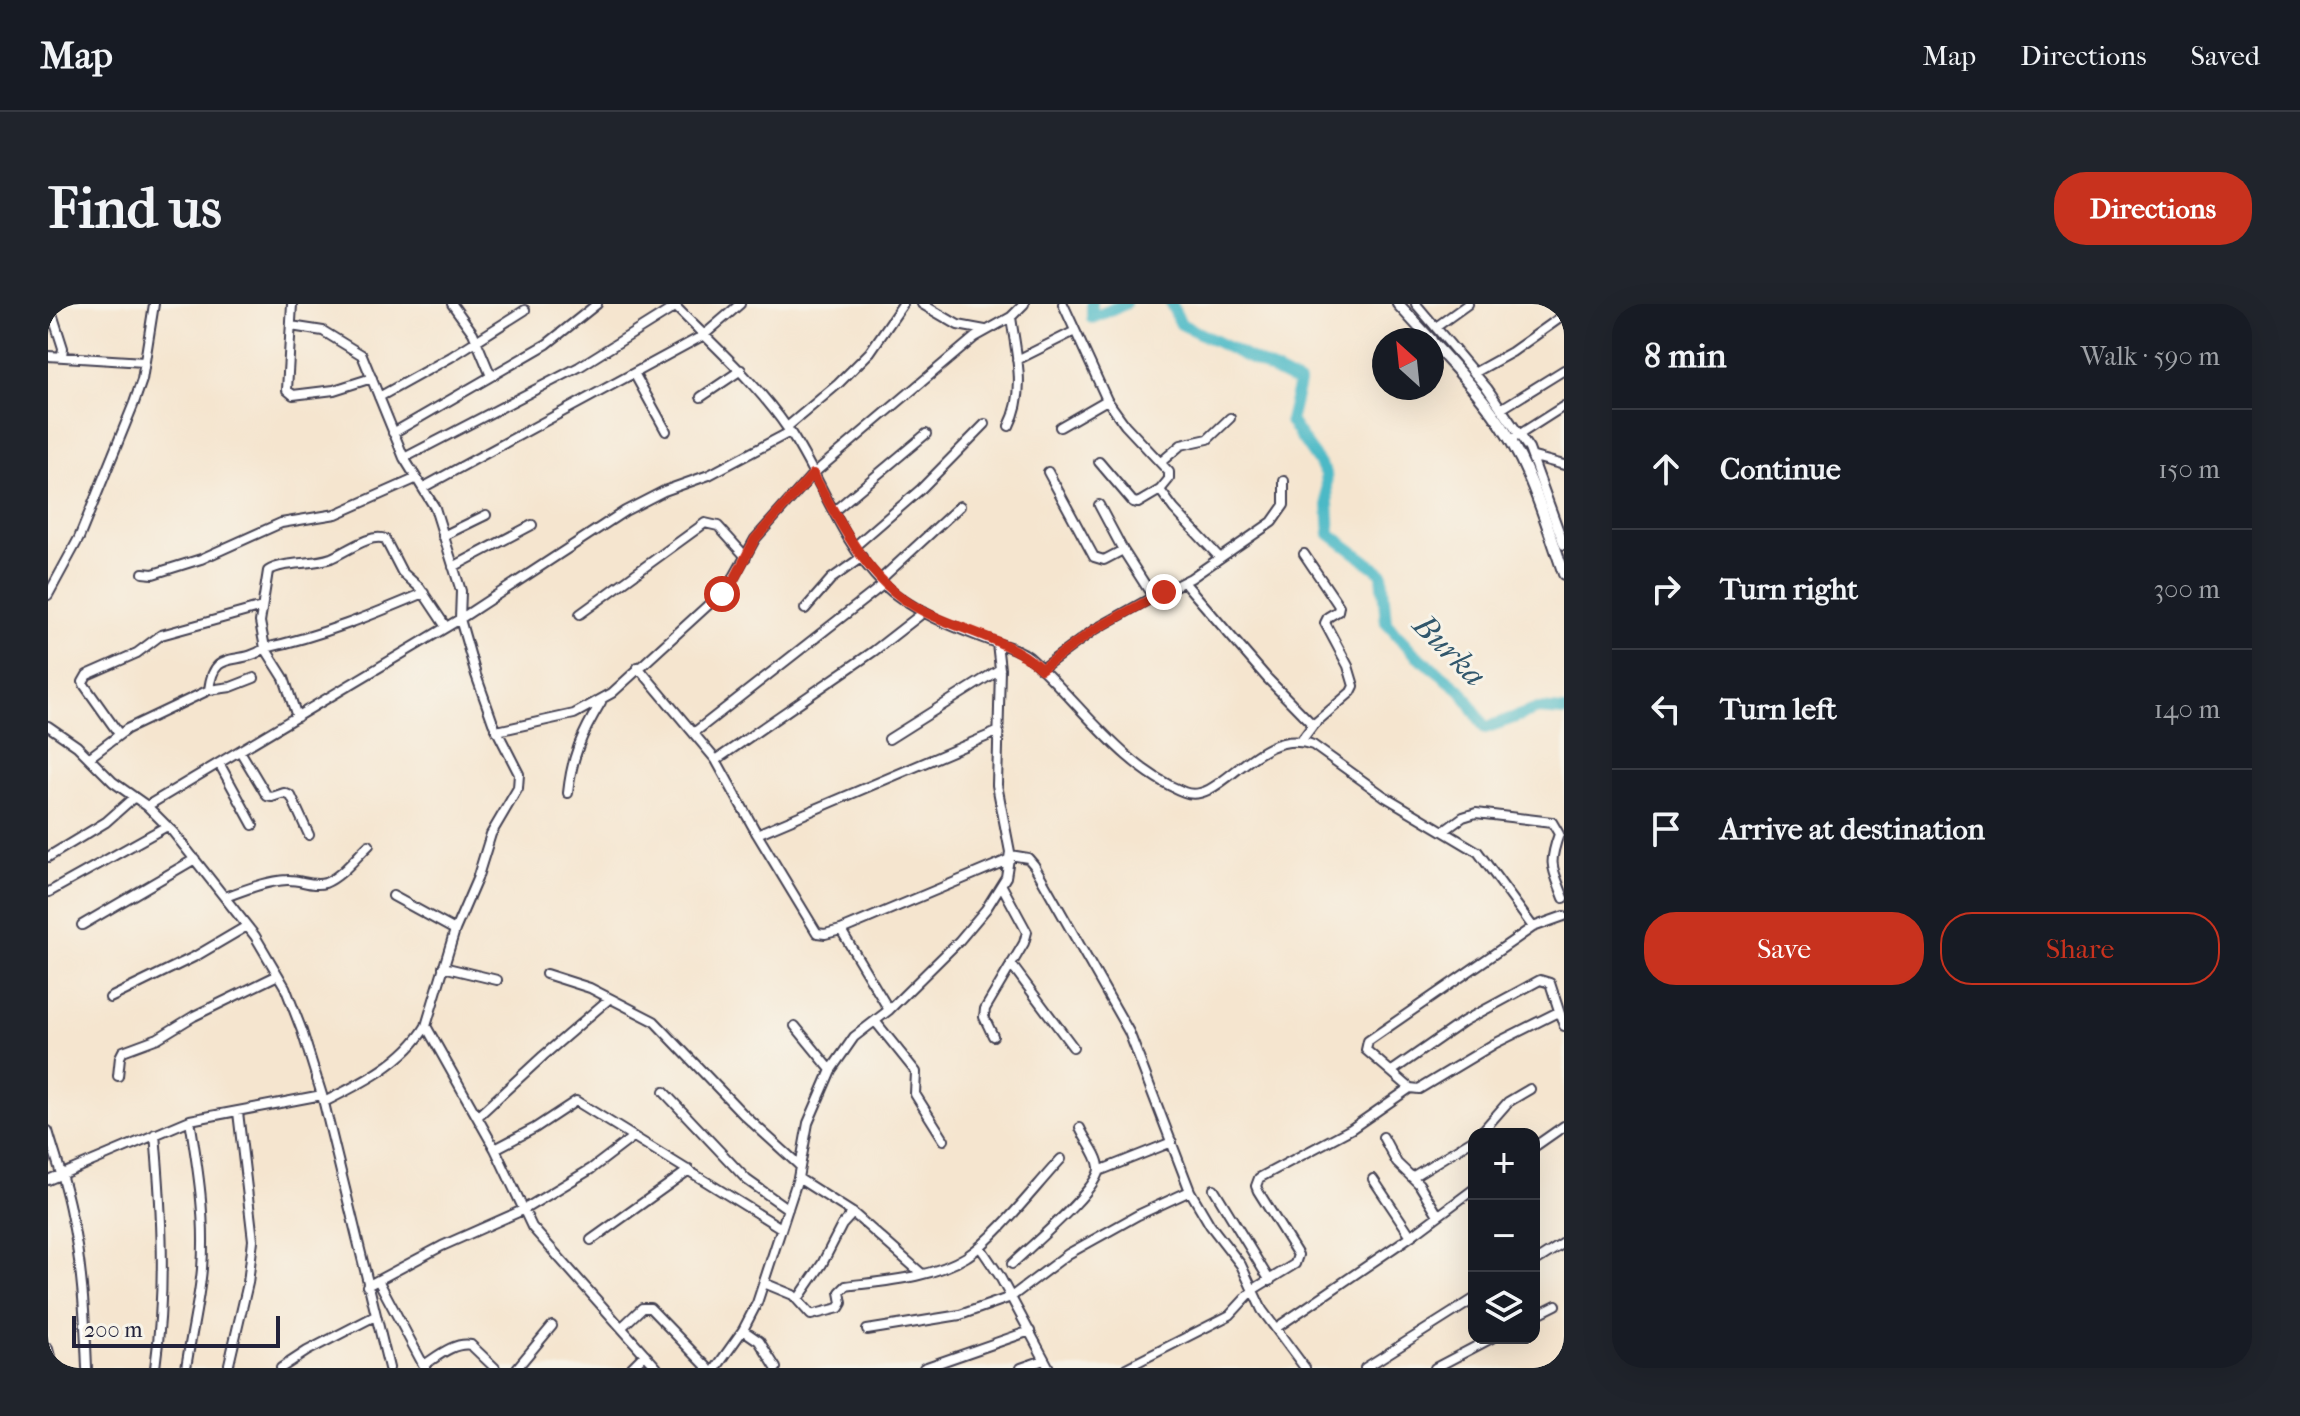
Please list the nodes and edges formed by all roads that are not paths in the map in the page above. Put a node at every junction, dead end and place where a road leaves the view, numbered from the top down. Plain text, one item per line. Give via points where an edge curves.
1 (49, 304) edge
2 (154, 304) edge
3 (292, 304) edge
4 (452, 304) edge
5 (597, 304) edge
6 (740, 304) edge
7 (903, 304) edge
8 (922, 304) edge
9 (1024, 304) edge
10 (1063, 304) edge
11 (1398, 304) edge
12 (1416, 304) edge
13 (1468, 304) edge
14 (674, 305) edge
15 (525, 310) dead end
16 (1564, 315) edge
17 (1011, 317) junction
18 (291, 326) junction
19 (1436, 327) junction
20 (1419, 328) edge
21 (985, 330) junction
22 (1075, 331) junction
23 (704, 335) junction
24 (477, 341) junction
25 (48, 356) edge
26 (62, 356) junction
27 (1444, 356) edge
28 (1017, 360) junction
29 (144, 362) junction
30 (741, 370) junction
31 (1564, 370) edge
32 (634, 373) junction
33 (1474, 373) junction
34 (491, 376) junction
35 (372, 378) junction
36 (379, 397) junction
37 (701, 397) dead end
38 (1107, 400) junction
39 (1564, 406) edge
40 (1501, 409) junction
41 (1230, 418) dead end
42 (985, 424) dead end
43 (1009, 426) dead end
44 (1060, 427) dead end
45 (788, 430) junction
46 (666, 431) dead end
47 (393, 433) junction
48 (926, 434) dead end
49 (1514, 438) junction
50 (1534, 457) junction
51 (404, 458) junction
52 (1099, 462) dead end
53 (1161, 462) junction
54 (1564, 465) edge
55 (1048, 472) dead end
56 (813, 474) junction
57 (415, 479) junction
58 (1284, 481) dead end
59 (424, 487) junction
60 (1160, 490) junction
61 (1099, 505) dead end
62 (960, 506) dead end
63 (834, 511) junction
64 (486, 515) dead end
65 (532, 525) dead end
66 (443, 536) junction
67 (1564, 545) edge
68 (854, 547) junction
69 (1123, 550) junction
70 (1304, 554) dead end
71 (746, 557) junction
72 (862, 557) junction
73 (1220, 558) junction
74 (453, 567) junction
75 (143, 573) dead end
76 (1564, 574) edge
77 (882, 582) junction
78 (1184, 582) junction
79 (424, 593) junction
80 (48, 595) edge
81 (1153, 597) junction
82 (262, 607) junction
83 (805, 609) dead end
84 (924, 612) junction
85 (580, 614) dead end
86 (460, 619) junction
87 (446, 627) junction
88 (997, 643) junction
89 (265, 648) junction
90 (638, 667) junction
91 (1000, 669) junction
92 (1041, 669) junction
93 (254, 678) dead end
94 (209, 690) junction
95 (601, 701) junction
96 (297, 717) junction
97 (1313, 725) junction
98 (48, 726) edge
99 (497, 731) junction
100 (695, 732) junction
101 (997, 732) junction
102 (119, 734) junction
103 (889, 739) dead end
104 (1301, 741) junction
105 (240, 751) junction
106 (90, 757) junction
107 (716, 760) junction
108 (219, 763) junction
109 (568, 793) dead end
110 (133, 798) junction
111 (147, 806) junction
112 (253, 825) dead end
113 (167, 826) junction
114 (1444, 831) junction
115 (757, 834) junction
116 (309, 835) dead end
117 (369, 845) dead end
118 (48, 857) edge
119 (1010, 857) junction
120 (195, 859) junction
121 (1002, 886) junction
122 (49, 892) edge
123 (393, 896) dead end
124 (225, 897) junction
125 (1564, 898) edge
126 (1564, 916) edge
127 (82, 925) dead end
128 (247, 926) junction
129 (1533, 927) junction
130 (455, 930) junction
131 (841, 930) junction
132 (1011, 964) junction
133 (443, 967) junction
134 (546, 974) dead end
135 (278, 975) junction
136 (497, 980) dead end
137 (110, 998) dead end
138 (609, 999) junction
139 (889, 1010) junction
140 (1558, 1012) junction
141 (875, 1021) junction
142 (426, 1026) junction
143 (795, 1026) dead end
144 (1564, 1026) edge
145 (993, 1036) dead end
146 (1073, 1047) dead end
147 (831, 1070) junction
148 (1392, 1071) junction
149 (118, 1076) dead end
150 (1410, 1088) junction
151 (1530, 1089) dead end
152 (664, 1092) dead end
153 (323, 1099) junction
154 (238, 1112) junction
155 (477, 1117) junction
156 (190, 1120) junction
157 (1564, 1126) edge
158 (1080, 1128) dead end
159 (1485, 1128) edge
160 (48, 1131) edge
161 (155, 1134) junction
162 (633, 1137) junction
163 (1383, 1137) dead end
164 (944, 1140) dead end
165 (1172, 1142) junction
166 (1468, 1143) edge
167 (1540, 1143) edge
168 (495, 1149) junction
169 (1061, 1159) dead end
170 (799, 1165) junction
171 (689, 1170) junction
172 (1099, 1171) junction
173 (61, 1176) junction
174 (1412, 1177) junction
175 (798, 1178) junction
176 (1373, 1179) dead end
177 (48, 1180) edge
178 (1214, 1189) dead end
179 (1190, 1191) junction
180 (1468, 1193) edge
181 (788, 1209) junction
182 (523, 1210) junction
183 (853, 1213) junction
184 (1438, 1215) junction
185 (781, 1228) junction
186 (1411, 1236) junction
187 (591, 1240) dead end
188 (1564, 1243) edge
189 (980, 1247) junction
190 (1540, 1258) edge
191 (1012, 1264) dead end
192 (921, 1273) junction
193 (378, 1280) junction
194 (1270, 1281) junction
195 (764, 1283) junction
196 (367, 1286) junction
197 (1254, 1289) junction
198 (1011, 1297) junction
199 (798, 1299) junction
200 (1468, 1303) edge
201 (1556, 1305) dead end
202 (1540, 1313) edge
203 (375, 1316) junction
204 (552, 1326) dead end
205 (622, 1327) junction
206 (1276, 1328) junction
207 (743, 1330) junction
208 (867, 1330) dead end
209 (1030, 1331) junction
210 (1481, 1344) edge
211 (48, 1349) edge
212 (645, 1354) junction
213 (229, 1364) dead end
214 (1047, 1364) edge
215 (424, 1366) edge
216 (1300, 1366) edge
217 (719, 1367) edge
218 (53, 1368) edge
219 (87, 1368) edge
220 (155, 1368) edge
221 (186, 1368) edge
222 (281, 1368) edge
223 (389, 1368) edge
224 (495, 1368) edge
225 (517, 1368) edge
226 (631, 1368) edge
227 (657, 1368) edge
228 (708, 1368) edge
229 (776, 1368) edge
230 (924, 1368) edge
231 (1021, 1368) edge
232 (1126, 1368) edge
233 (1365, 1368) edge
234 (1435, 1368) edge

1 - 26 street
2 - 29 street
3 - 18 street
4 - 24 street
5 - 34 street via 547,344
6 - 23 street
7 - 45 street via 870,352
8 - 21 street via 958,325
9 - 17 street
10 - 22 street
11 - 20 street
12 - 19 street
13 - 19 street
14 - 23 street
14 - 51 street via 579,367
15 - 24 street
16 - 33 street
17 - 21 street
17 - 28 street
18 - 35 street via 323,331 356,349
18 - 35 street via 289,394 334,390
19 - 33 street
21 - 56 street
22 - 28 street
22 - 38 street
23 - 30 street
23 - 32 street
24 - 34 street
24 - 36 street
25 - 26 street
26 - 29 street
27 - 49 street
28 - 43 street via 1019,399
29 - 80 street via 138,394 108,471
30 - 37 street
30 - 45 street
31 - 40 street
32 - 46 street
32 - 59 street
33 - 40 street
34 - 47 street
35 - 36 street
36 - 47 street
38 - 44 street
38 - 53 street
39 - 49 street
40 - 49 street
41 - 53 street via 1208,439 1181,445
42 - 68 street
45 - 56 street
45 - 86 street via 709,475 625,511
47 - 51 street
48 - 63 street
49 - 50 street
49 - 76 street
50 - 54 street
50 - 67 street
51 - 57 street
52 - 60 street via 1133,502
53 - 60 street via 1170,476
55 - 69 street via 1094,557 1104,560
56 - 63 street
56 - 71 street via 755,539
57 - 59 street
57 - 75 street via 336,514 281,523 201,559
58 - 73 street via 1286,497 1278,517
59 - 66 street
60 - 73 street
61 - 69 street
62 - 77 street
63 - 68 street
64 - 66 street
65 - 74 street
66 - 74 street
68 - 72 street
69 - 81 street
70 - 97 street via 1339,606 1325,623 1354,686
71 - 85 street via 718,526 705,523
71 - 90 street via 722,594
72 - 77 street
72 - 83 street via 831,579
73 - 78 street
74 - 86 street via 461,591
77 - 84 street
77 - 100 street
78 - 81 street
78 - 97 street
79 - 82 street via 405,576 387,542 378,536 327,559 272,568 266,574
79 - 87 street
79 - 89 street via 346,625
81 - 92 street via 1094,630
82 - 89 street
82 - 102 street via 161,635 137,653 87,675 85,686
84 - 88 street
84 - 107 street
86 - 87 street
86 - 99 street
87 - 96 street
88 - 91 street
88 - 92 street via 1025,654
89 - 94 street via 217,665
89 - 96 street via 284,678
90 - 95 street
90 - 100 street
91 - 101 street
91 - 103 street
92 - 104 street via 1153,776 1188,794 1213,788 1281,743
93 - 94 street
94 - 102 street
95 - 99 street via 561,718
95 - 109 street via 578,744
96 - 105 street
97 - 104 street
98 - 106 street
99 - 130 street via 519,780 491,834
100 - 107 street
101 - 115 street
101 - 119 street via 997,785
102 - 106 street
104 - 114 street
105 - 108 street
105 - 116 street via 267,796 291,796
106 - 110 street
107 - 115 street
108 - 111 street
108 - 112 street
110 - 111 street
110 - 118 street via 93,831
111 - 113 street
113 - 120 street
113 - 122 street
114 - 125 street via 1476,813 1552,822 1559,834 1551,862
114 - 129 street via 1478,852
115 - 131 street via 814,930
117 - 124 street via 326,882 284,880
119 - 121 street
119 - 131 street
119 - 165 street via 1028,858 1034,865 1115,1006
120 - 124 street
120 - 127 street
121 - 132 street via 1027,932
121 - 139 street via 959,941
123 - 130 street
124 - 128 street
126 - 129 street
128 - 135 street
128 - 137 street
129 - 148 street via 1368,1041 1366,1050
130 - 133 street
131 - 139 street
132 - 145 street via 984,1013
132 - 146 street
133 - 136 street
133 - 142 street
134 - 138 street
135 - 149 street via 123,1051
135 - 153 street
138 - 155 street
138 - 170 street via 654,1021
139 - 141 street
140 - 144 street
140 - 148 street via 1550,983 1540,980 1464,1021
140 - 150 street via 1423,1088
141 - 147 street via 854,1037
141 - 164 street via 916,1072 915,1094
142 - 153 street via 386,1066
142 - 155 street
143 - 147 street
147 - 170 street via 808,1123
148 - 150 street
150 - 194 street via 1351,1129 1259,1178 1258,1191 1298,1255 1295,1264
151 - 159 street via 1508,1102
152 - 181 street via 747,1180
153 - 154 street
153 - 196 street
154 - 156 street
154 - 213 street via 253,1240
155 - 168 street
156 - 161 street
156 - 221 street via 203,1238
157 - 167 street
158 - 172 street
160 - 173 street
161 - 173 street
161 - 220 street via 163,1249
162 - 168 street via 576,1101
162 - 171 street
162 - 182 street
163 - 174 street
165 - 172 street
165 - 179 street
166 - 174 street
168 - 182 street
169 - 189 street
170 - 175 street
171 - 185 street
171 - 187 street
172 - 191 street via 1075,1205
173 - 177 street
173 - 219 street via 83,1287
174 - 184 street
175 - 181 street
175 - 183 street
176 - 186 street
178 - 194 street
179 - 197 street
179 - 198 street via 1068,1254
180 - 184 street
181 - 185 street
182 - 193 street
182 - 205 street via 536,1233
183 - 192 street
183 - 199 street
184 - 186 street
185 - 195 street
186 - 206 street
188 - 190 street
189 - 192 street via 948,1266
189 - 198 street
192 - 199 street via 846,1286 840,1292 841,1307 816,1314 808,1314
193 - 196 street
193 - 215 street
194 - 197 street
195 - 199 street
195 - 207 street
196 - 203 street
197 - 206 street
197 - 232 street via 1230,1315
198 - 208 street via 960,1315
198 - 209 street
200 - 233 street
201 - 202 street
203 - 222 street
203 - 223 street
204 - 225 street
205 - 212 street
205 - 228 street via 642,1308 650,1308
206 - 216 street
207 - 217 street
207 - 229 street via 759,1341
209 - 214 street
209 - 230 street
210 - 234 street
211 - 218 street
212 - 226 street
212 - 227 street
214 - 231 street
215 - 224 street via 466,1343

